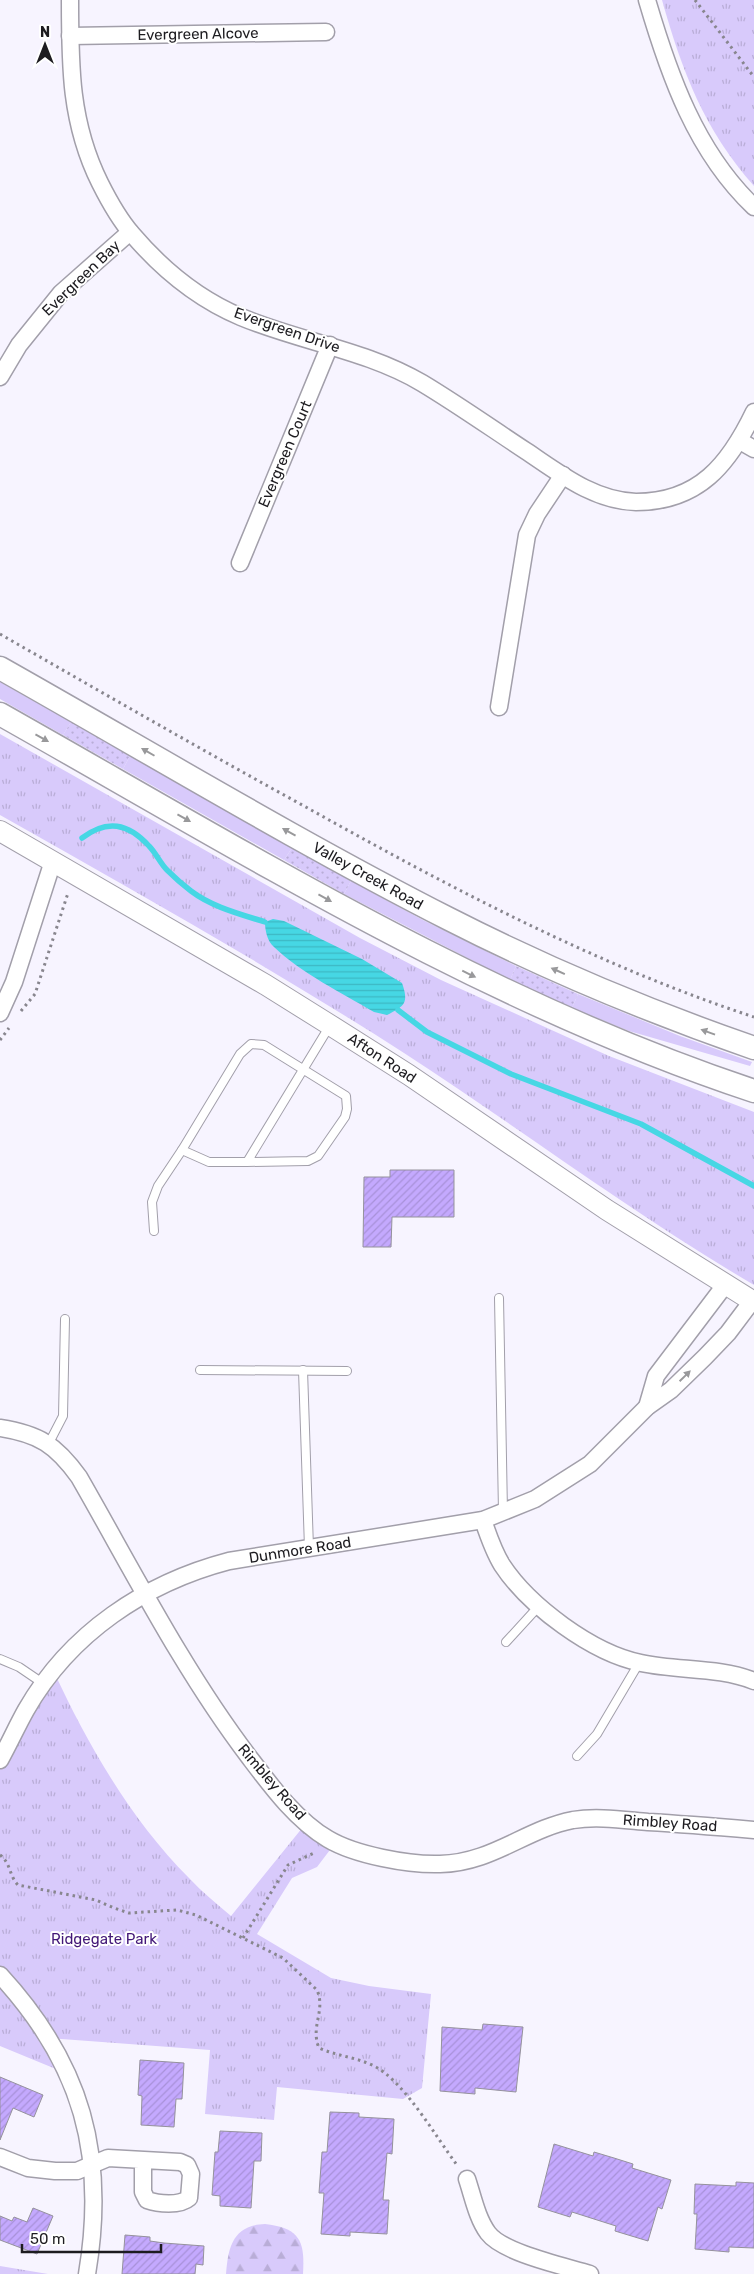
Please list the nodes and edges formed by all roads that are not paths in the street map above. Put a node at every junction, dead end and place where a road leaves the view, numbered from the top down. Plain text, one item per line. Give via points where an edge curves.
1 (70, 0) edge
2 (647, 0) edge
3 (326, 32) dead end
4 (70, 36) junction
5 (754, 207) edge
6 (130, 232) junction
7 (330, 346) junction
8 (0, 376) edge
9 (754, 412) edge
10 (747, 445) edge
11 (563, 475) junction
12 (240, 563) dead end
13 (0, 668) edge
14 (499, 707) dead end
15 (0, 714) edge
16 (0, 831) edge
17 (53, 861) junction
18 (6, 1018) edge
19 (330, 1025) junction
20 (754, 1048) edge
21 (303, 1068) junction
22 (754, 1091) edge
23 (182, 1150) junction
24 (246, 1162) junction
25 (154, 1231) dead end
26 (725, 1285) junction
27 (499, 1298) dead end
28 (753, 1301) edge
29 (65, 1319) dead end
30 (200, 1370) dead end
31 (303, 1370) junction
32 (347, 1371) dead end
33 (647, 1407) junction
34 (0, 1428) edge
35 (49, 1443) junction
36 (503, 1512) junction
37 (482, 1520) junction
38 (309, 1548) junction
39 (146, 1594) junction
40 (540, 1606) junction
41 (506, 1642) dead end
42 (0, 1659) edge
43 (639, 1663) junction
44 (754, 1681) edge
45 (44, 1684) junction
46 (577, 1756) dead end
47 (0, 1760) edge
48 (754, 1830) edge
49 (0, 1975) edge
50 (0, 2157) edge
51 (143, 2161) dead end
52 (91, 2164) junction
53 (467, 2179) road end
54 (87, 2274) edge
55 (590, 2274) edge

1 - 4 street, Evergreen Drive
2 - 5 street via 672,79 706,148 726,177
3 - 4 street, Evergreen Alcove
4 - 6 street, Evergreen Drive via 71,84 77,121 89,160 108,199
6 - 7 street, Evergreen Drive via 156,260 213,303 267,327
6 - 8 street, Evergreen Bay via 61,293
7 - 11 street, Evergreen Drive via 371,359 416,380
7 - 12 street, Evergreen Court
9 - 10 street, Evergreen Drive
10 - 11 street, Evergreen Drive via 698,486 655,501 613,499 592,492
11 - 14 street via 527,535
20 -> 13 main road, Valley Creek Road via 604,991 449,920
15 -> 22 main road via 436,958 605,1035
16 - 17 street, Afton Road
17 - 18 street via 14,982
17 - 19 street, Afton Road
19 - 21 lane
19 - 26 street, Afton Road
21 - 23 lane via 264,1045 251,1044 245,1048
21 - 24 lane
21 - 24 lane via 346,1096 345,1118 318,1156 308,1161
23 - 24 lane via 209,1162
23 - 25 lane via 158,1186 152,1202
26 - 28 street, Afton Road
26 - 33 street, Dunmore Road via 656,1376
27 - 36 lane
33 -> 28 street, Dunmore Road via 671,1390 705,1357
29 - 35 lane via 63,1416
30 - 31 lane
31 - 32 lane
31 - 38 lane
33 - 36 street, Dunmore Road via 590,1464 535,1499
34 - 35 street, Rimbley Road via 17,1430
35 - 39 street, Rimbley Road via 79,1476
36 - 37 street, Dunmore Road
37 - 38 street, Dunmore Road
37 - 40 street via 502,1565
38 - 39 street, Dunmore Road via 197,1569
39 - 45 street, Dunmore Road via 104,1620 80,1641
39 - 48 street, Rimbley Road via 210,1703 232,1734 289,1806 327,1838 388,1859 442,1864 472,1860 546,1828 574,1820 607,1818
40 - 41 lane
40 - 43 street via 595,1645
42 - 45 lane
43 - 44 street via 728,1674
43 - 46 lane via 597,1734
45 - 47 street, Dunmore Road
49 - 52 street via 48,2038 68,2074 87,2127
50 - 52 street via 28,2168 47,2171 77,2171
51 - 52 street via 108,2158
52 - 54 street via 94,2204
53 - 55 street via 483,2224 497,2242

